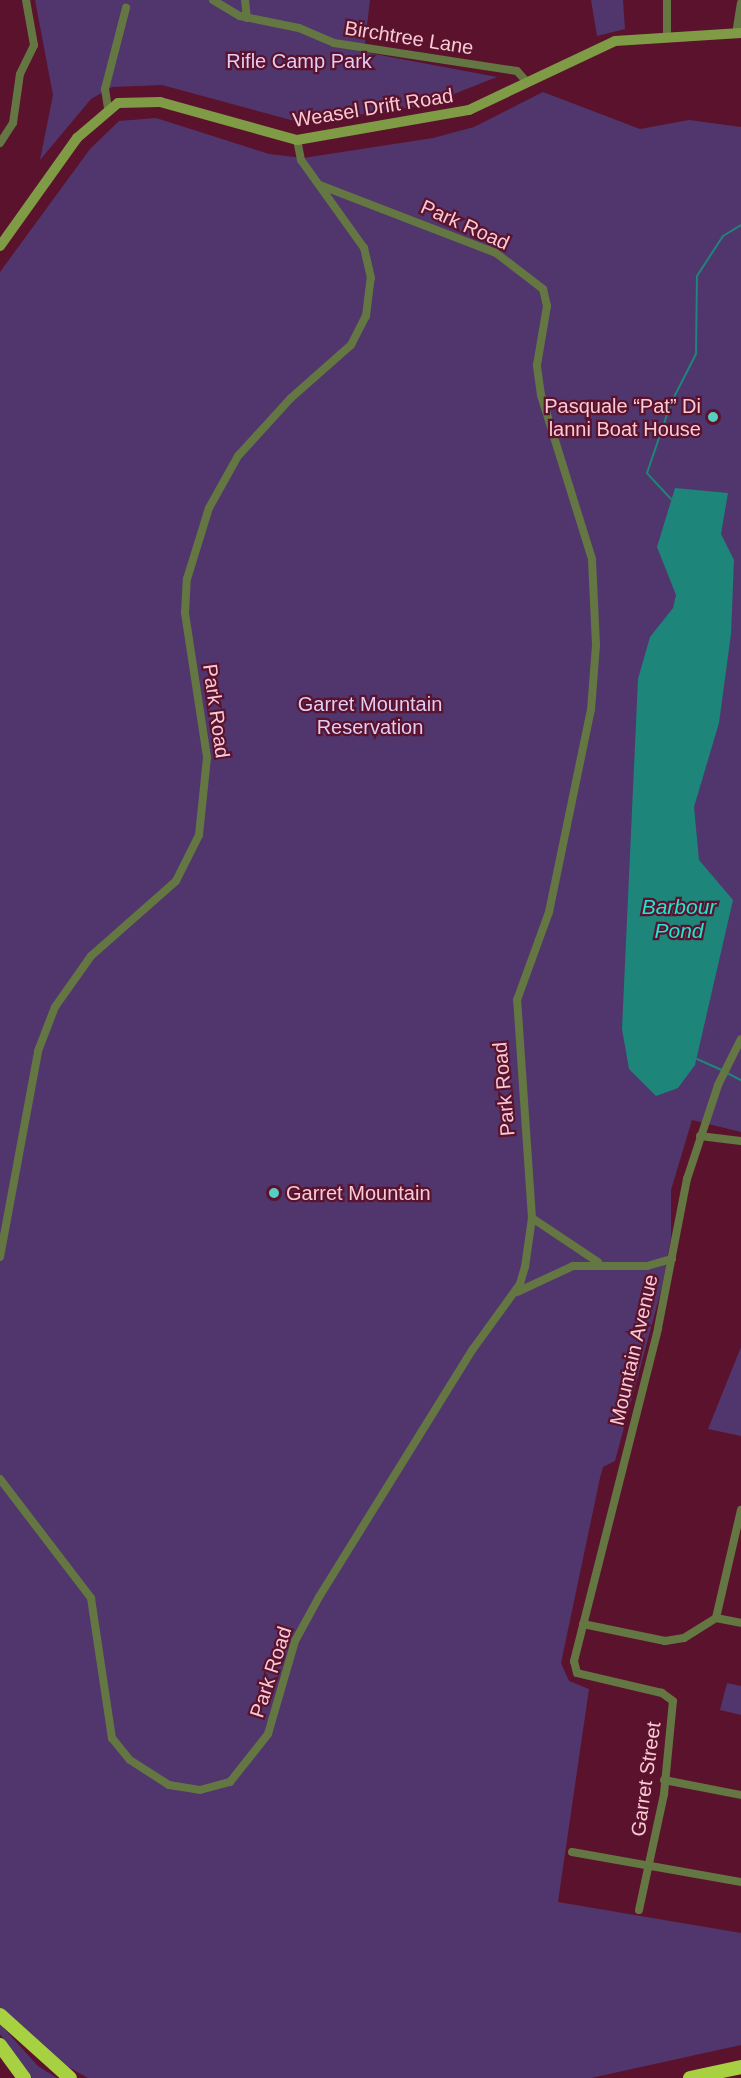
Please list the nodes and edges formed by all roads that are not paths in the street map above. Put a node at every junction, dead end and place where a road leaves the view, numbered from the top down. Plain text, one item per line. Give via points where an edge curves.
1 (26, 0) edge
2 (213, 0) edge
3 (245, 0) edge
4 (667, 0) edge
5 (741, 3) edge
6 (126, 8) dead end
7 (247, 18) junction
8 (739, 33) edge
9 (667, 37) junction
10 (527, 82) junction
11 (108, 108) junction
12 (297, 140) junction
13 (0, 143) edge
14 (320, 185) junction
15 (343, 192) junction
16 (339, 211) junction
17 (0, 246) edge
18 (741, 1039) edge
19 (700, 1136) junction
20 (741, 1142) edge
21 (532, 1218) junction
22 (0, 1257) edge
23 (672, 1259) junction
24 (598, 1262) junction
25 (511, 1296) junction
26 (0, 1479) edge
27 (741, 1510) edge
28 (716, 1618) junction
29 (741, 1623) edge
30 (583, 1624) junction
31 (662, 1693) joint
32 (664, 1780) junction
33 (741, 1796) edge
34 (572, 1852) dead end
35 (648, 1866) junction
36 (741, 1882) edge
37 (639, 1910) dead end
38 (0, 2015) edge
39 (0, 2045) edge
40 (741, 2067) edge
41 (24, 2078) edge
42 (70, 2078) edge
43 (690, 2078) edge

1 - 13 street via 34,45 20,74 13,123
2 - 7 street, Birchtree Lane via 219,8
3 - 7 street
4 - 9 street
5 - 8 street
6 - 11 street via 105,89
7 - 10 street, Birchtree Lane via 353,48 517,71
8 - 9 street, Weasel Drift Road
9 - 10 street, Weasel Drift Road via 602,45
10 - 12 street, Weasel Drift Road via 469,110 430,121
11 - 12 street, Weasel Drift Road via 129,101 160,102
11 - 17 street via 77,138
12 - 14 street, Park Road via 301,160
14 - 15 street, Park Road
14 - 16 street, Park Road
15 - 16 street via 336,200
15 - 21 street, Park Road via 496,253 543,289 547,306 537,365 541,395 592,559 596,645 591,710 549,912 517,1000
16 - 22 street, Park Road via 364,248 371,278 360,332 238,456 209,508 187,579 184,613 207,757 199,835 176,881 91,957 55,1007 38,1051
18 - 19 street, Mountain Avenue
19 - 20 street
19 - 23 street, Mountain Avenue
21 - 24 street, Park Road
21 - 25 street, Park Road via 525,1267
23 - 24 street, Park Road via 647,1266
23 - 30 street, Mountain Avenue
24 - 25 street, Park Road via 549,1274
25 - 26 street, Park Road via 295,1641 277,1711 260,1748 242,1773 216,1788 169,1785 130,1760 112,1738 102,1698 101,1636 91,1598
27 - 28 street
28 - 29 street
28 - 30 street via 684,1638 665,1641
30 - 31 street, Mountain Avenue via 574,1661 577,1673
31 - 32 street, Garret Street via 673,1701
32 - 33 street
32 - 35 street, Garret Street
34 - 35 street
35 - 36 street
35 - 37 street, Garret Street
38 - 42 highway
39 - 41 highway
40 - 43 highway

